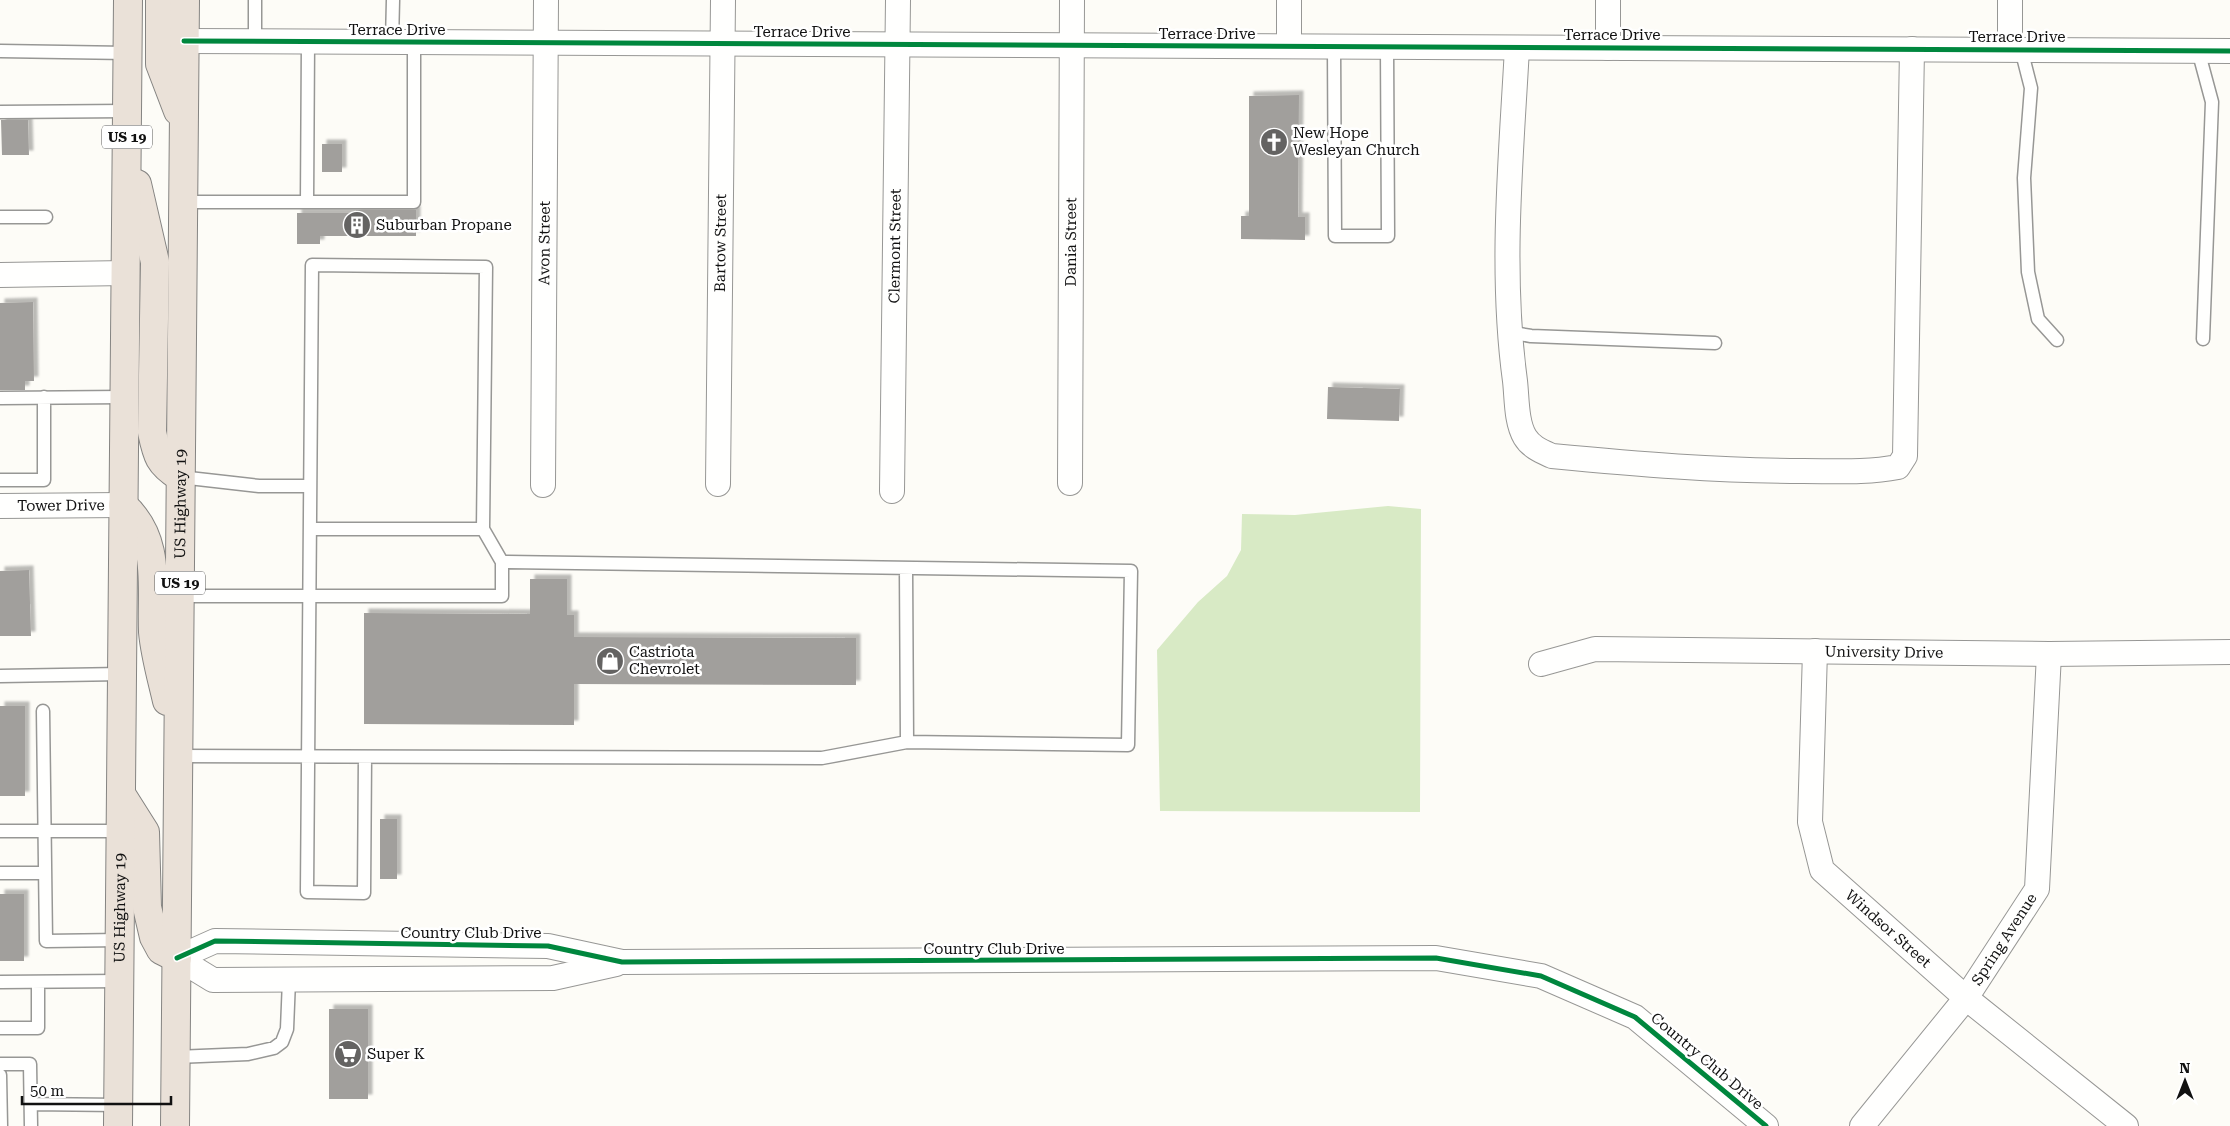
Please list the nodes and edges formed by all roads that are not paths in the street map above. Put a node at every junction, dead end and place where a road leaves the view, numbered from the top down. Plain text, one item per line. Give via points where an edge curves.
1 (128, 0) edge
2 (160, 0) edge
3 (185, 0) edge
4 (255, 0) edge
5 (392, 0) edge
6 (546, 0) edge
7 (723, 0) edge
8 (898, 0) edge
9 (1072, 0) edge
10 (1289, 0) edge
11 (1608, 0) edge
12 (2010, 0) edge
13 (184, 41) junction
14 (255, 42) junction
15 (308, 42) junction
16 (403, 42) junction
17 (546, 44) junction
18 (723, 44) junction
19 (898, 45) junction
20 (1072, 46) junction
21 (1289, 46) junction
22 (1334, 47) junction
23 (1387, 47) junction
24 (1517, 48) junction
25 (1608, 48) junction
26 (1912, 49) junction
27 (2016, 49) junction
28 (2198, 50) junction
29 (2230, 50) edge
30 (0, 51) edge
31 (127, 53) junction
32 (127, 111) junction
33 (0, 112) edge
34 (183, 124) junction
35 (127, 139) junction
36 (183, 202) junction
37 (307, 202) junction
38 (0, 217) edge
39 (46, 217) dead end
40 (126, 273) junction
41 (0, 275) edge
42 (1508, 332) junction
43 (2203, 339) dead end
44 (2056, 340) dead end
45 (1715, 343) dead end
46 (44, 397) junction
47 (125, 397) junction
48 (0, 398) edge
49 (180, 477) junction
50 (0, 480) edge
51 (1070, 483) dead end
52 (718, 484) dead end
53 (543, 485) dead end
54 (310, 486) junction
55 (892, 491) dead end
56 (123, 505) junction
57 (0, 506) edge
58 (310, 529) junction
59 (484, 529) junction
60 (502, 562) junction
61 (906, 568) junction
62 (180, 596) junction
63 (309, 596) junction
64 (1815, 651) junction
65 (2230, 652) edge
66 (2049, 654) junction
67 (1541, 664) dead end
68 (122, 674) junction
69 (0, 676) edge
70 (43, 711) dead end
71 (906, 742) junction
72 (178, 756) junction
73 (308, 757) junction
74 (365, 757) junction
75 (121, 794) junction
76 (0, 831) edge
77 (44, 831) junction
78 (121, 831) junction
79 (45, 872) junction
80 (0, 873) edge
81 (120, 940) junction
82 (352, 944) junction
83 (430, 945) junction
84 (177, 958) junction
85 (622, 962) junction
86 (430, 979) junction
87 (289, 980) junction
88 (352, 980) junction
89 (120, 981) junction
90 (0, 982) edge
91 (38, 982) junction
92 (1966, 998) junction
93 (0, 1028) edge
94 (176, 1057) junction
95 (0, 1064) edge
96 (0, 1075) edge
97 (31, 1104) junction
98 (118, 1115) edge
99 (1, 1126) edge
100 (31, 1126) edge
101 (175, 1126) edge
102 (1766, 1126) edge
103 (1862, 1126) edge
104 (2126, 1126) edge

1 - 31 highway, US Highway 19 / US 19
2 - 34 highway via 160,64
3 - 13 highway, US Highway 19 / US 19
4 - 14 lane
5 - 16 lane
6 - 17 street, Avon Street
7 - 18 street, Bartow Street
8 - 19 street, Clermont Street
9 - 20 street, Dania Street
10 - 21 street
11 - 25 street
12 - 27 street
13 - 14 street, Terrace Drive
13 - 34 highway, US Highway 19 / US 19
14 - 15 street, Terrace Drive
15 - 16 street, Terrace Drive
15 - 37 lane
16 - 17 street, Terrace Drive
16 - 37 lane via 414,202
17 - 18 street, Terrace Drive
17 - 53 street, Avon Street
18 - 19 street, Terrace Drive
18 - 52 street, Bartow Street
19 - 20 street, Terrace Drive
19 - 55 street, Clermont Street
20 - 21 street, Terrace Drive
20 - 51 street, Dania Street
21 - 22 street, Terrace Drive
22 - 23 street, Terrace Drive
22 - 23 lane via 1335,236 1388,236
23 - 24 street, Terrace Drive
24 - 25 street, Terrace Drive
24 - 42 street via 1506,252
25 - 26 street, Terrace Drive
26 - 27 street, Terrace Drive
26 - 42 street via 1906,446 1905,456 1898,467 1877,471 1692,469 1552,456 1536,450 1525,437 1519,418
27 - 28 street, Terrace Drive
27 - 44 lane via 2031,88 2024,178 2028,272 2038,319
28 - 29 street, Terrace Drive
28 - 43 lane via 2212,102
30 - 31 lane
31 - 32 highway, US Highway 19 / US 19
32 - 33 lane
32 - 35 highway, US Highway 19 / US 19
34 - 36 highway, US Highway 19 / US 19
35 - 40 highway, US Highway 19 / US 19
35 - 49 highway via 155,262 152,432 156,454 165,467
36 - 37 lane
36 - 49 highway, US Highway 19 / US 19
38 - 39 lane
40 - 41 street
40 - 47 highway, US Highway 19 / US 19
42 - 45 lane via 1531,336
46 - 47 lane
46 - 48 lane
46 - 50 lane via 44,480
47 - 56 highway, US Highway 19 / US 19
49 - 54 lane via 259,486
49 - 62 highway, US Highway 19 / US 19
54 - 58 lane
54 - 59 lane via 312,265 486,267
56 - 57 street, Tower Drive
56 - 68 highway, US Highway 19 / US 19
56 - 72 highway via 136,516 154,566 154,634
58 - 59 lane
58 - 63 lane
59 - 60 lane
60 - 61 lane
60 - 63 lane via 502,596
61 - 71 lane
61 - 71 lane via 1131,571 1128,745
62 - 63 lane
62 - 72 highway, US Highway 19 / US 19
63 - 73 lane
64 - 66 street, University Drive
64 - 67 street, University Drive via 1596,649
64 - 92 street, Windsor Street via 1810,822 1822,870
65 - 66 street, University Drive
66 - 92 street, Spring Avenue via 2037,889
68 - 69 lane
68 - 75 highway, US Highway 19 / US 19
70 - 77 lane
71 - 74 lane via 822,758
72 - 73 lane
72 - 84 highway, US Highway 19 / US 19
73 - 74 lane
73 - 74 lane via 307,892 364,893
75 - 78 highway, US Highway 19 / US 19
75 - 84 highway via 145,832 147,907 152,930 161,950
76 - 77 lane
77 - 78 lane
77 - 79 lane
78 - 81 highway, US Highway 19 / US 19
79 - 80 lane
79 - 81 lane via 46,941
81 - 89 highway, US Highway 19 / US 19
82 - 83 street, Country Club Drive
82 - 84 street, Country Club Drive via 215,941
82 - 88 street
83 - 85 street, Country Club Drive via 548,946
83 - 86 street
84 - 87 street, Country Club Drive via 213,980
84 - 94 highway, US Highway 19 / US 19
85 - 86 street, Country Club Drive via 552,978
85 - 102 street, Country Club Drive via 1436,958 1541,976 1635,1017
86 - 88 street, Country Club Drive
87 - 88 street, Country Club Drive
87 - 94 lane via 288,1029 282,1042 274,1048 248,1054
89 - 91 lane
89 - 98 highway, US Highway 19 / US 19
90 - 91 lane
91 - 93 lane via 38,1028
92 - 103 street, Spring Avenue
92 - 104 street, Windsor Street
94 - 101 highway, US Highway 19 / US 19
95 - 97 lane via 30,1064
96 - 99 lane
97 - 98 lane
97 - 100 lane

